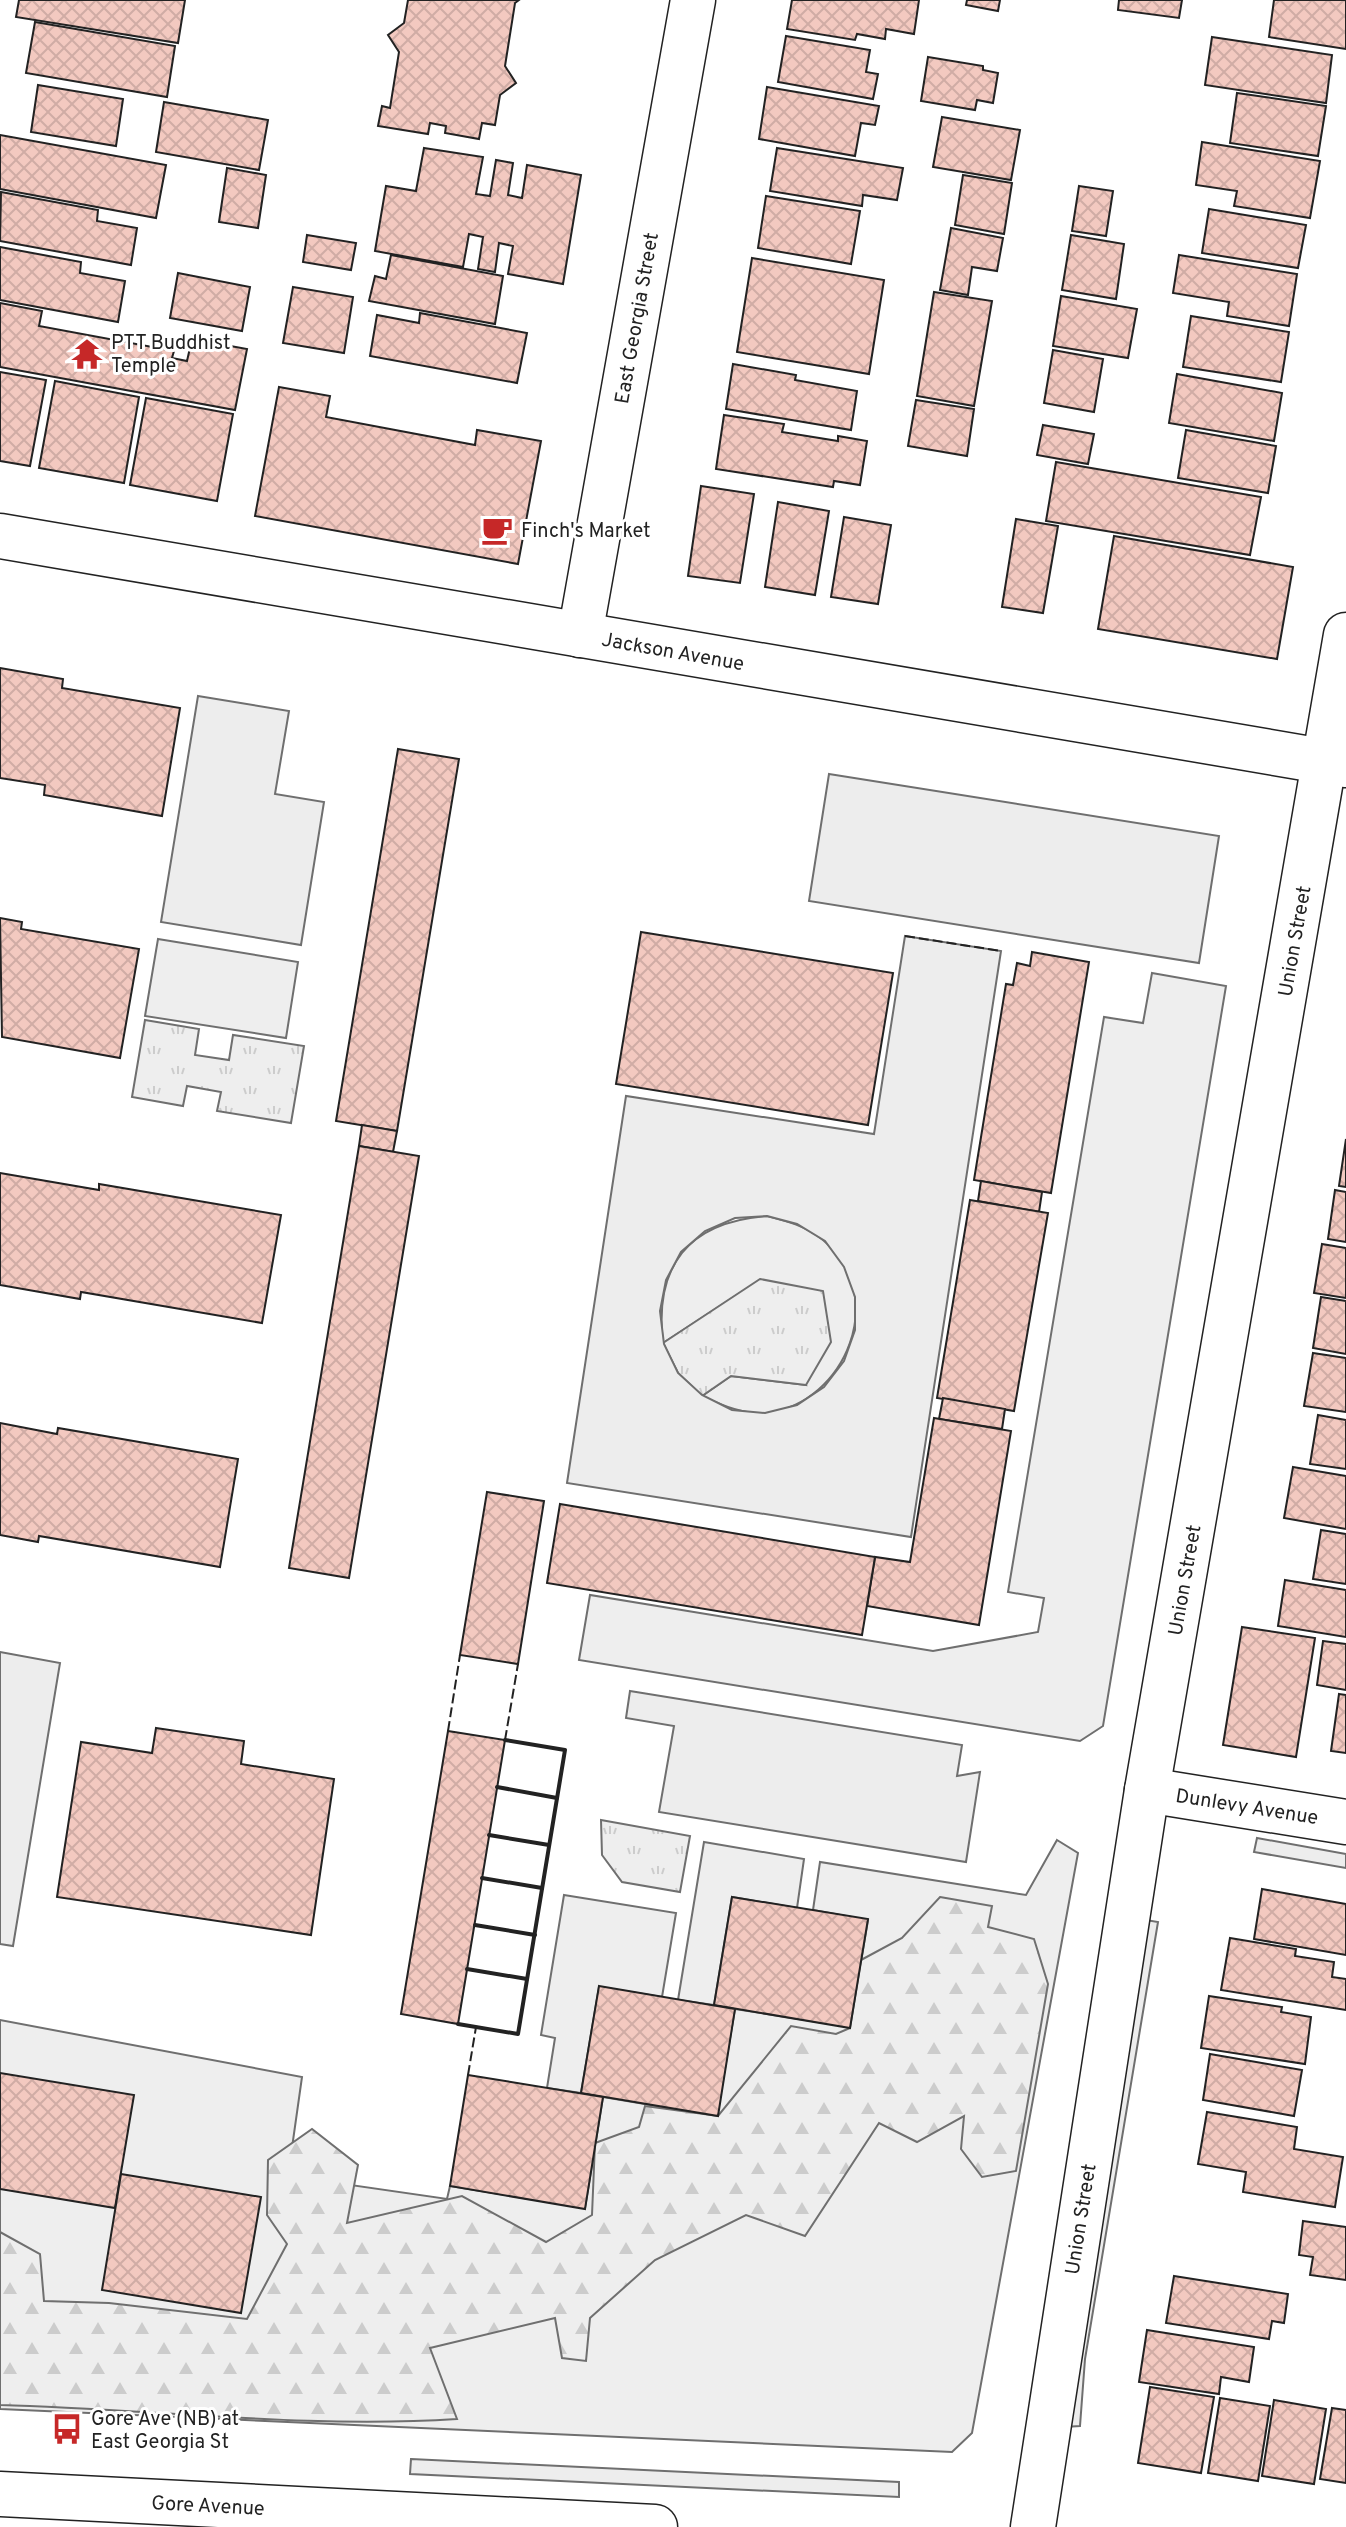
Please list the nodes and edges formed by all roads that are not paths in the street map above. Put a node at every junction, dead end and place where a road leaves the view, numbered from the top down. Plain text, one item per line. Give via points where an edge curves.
1 (693, 0) edge
2 (0, 536) edge
3 (580, 635) junction
4 (1346, 635) edge
5 (1336, 764) edge
6 (1147, 1790) junction
7 (1346, 1822) edge
8 (0, 2494) edge
9 (274, 2518) edge
10 (655, 2527) edge
11 (1033, 2527) edge

1 - 3 street, East Georgia Street
2 - 3 street, Jackson Avenue
3 - 5 street, Jackson Avenue
4 - 5 street, Union Street
5 - 6 street, Union Street
6 - 7 street, Dunlevy Avenue
6 - 11 street, Union Street
8 - 9 street, Gore Avenue
9 - 10 street, Gore Avenue

